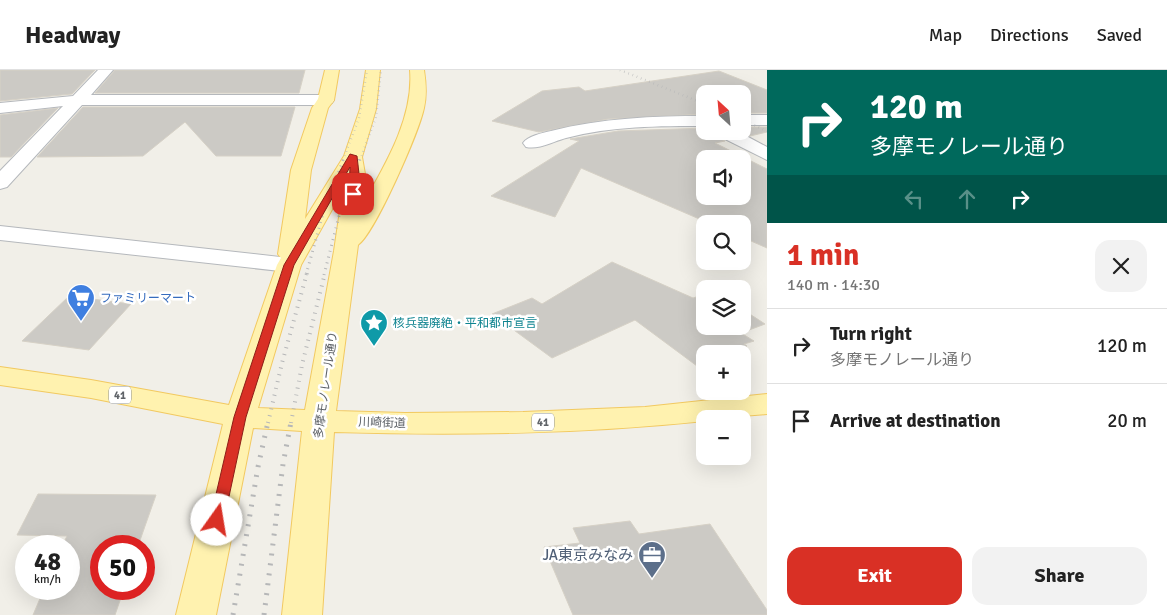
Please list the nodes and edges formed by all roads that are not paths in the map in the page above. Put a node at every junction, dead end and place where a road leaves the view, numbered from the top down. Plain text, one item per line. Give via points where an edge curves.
1 (106, 70) edge
2 (332, 70) edge
3 (373, 70) edge
4 (417, 70) edge
5 (78, 100) junction
6 (326, 100) junction
7 (0, 108) edge
8 (751, 120) edge
9 (767, 120) edge
10 (696, 121) edge
11 (740, 140) edge
12 (532, 143) dead end
13 (767, 154) edge
14 (353, 156) junction
15 (0, 183) edge
16 (0, 234) edge
17 (346, 251) junction
18 (289, 265) junction
19 (0, 376) edge
20 (767, 404) edge
21 (240, 417) junction
22 (319, 421) junction
23 (196, 615) edge
24 (302, 615) edge

1 - 5 street
2 - 6 main road
3 - 14 main road, 多摩モノレール通り via 368,109
4 - 17 main road via 417,109 389,175
5 - 6 street
5 - 7 street
5 - 15 street
6 - 18 main road via 320,108 301,170
8 - 9 street
10 - 12 street via 585,123
11 - 13 street
14 - 17 main road, 多摩モノレール通り via 355,174
14 - 18 main road, 多摩モノレール通り
16 - 18 street
17 - 22 main road, 多摩モノレール通り
18 - 21 main road, 多摩モノレール通り
19 - 21 main road, 川崎街道 / 41 via 91,389
20 - 22 main road, 川崎街道 / 41 via 645,417 523,422 405,424
21 - 22 main road, 川崎街道 / 41
21 - 23 main road, 多摩モノレール通り
22 - 24 main road, 多摩モノレール通り

